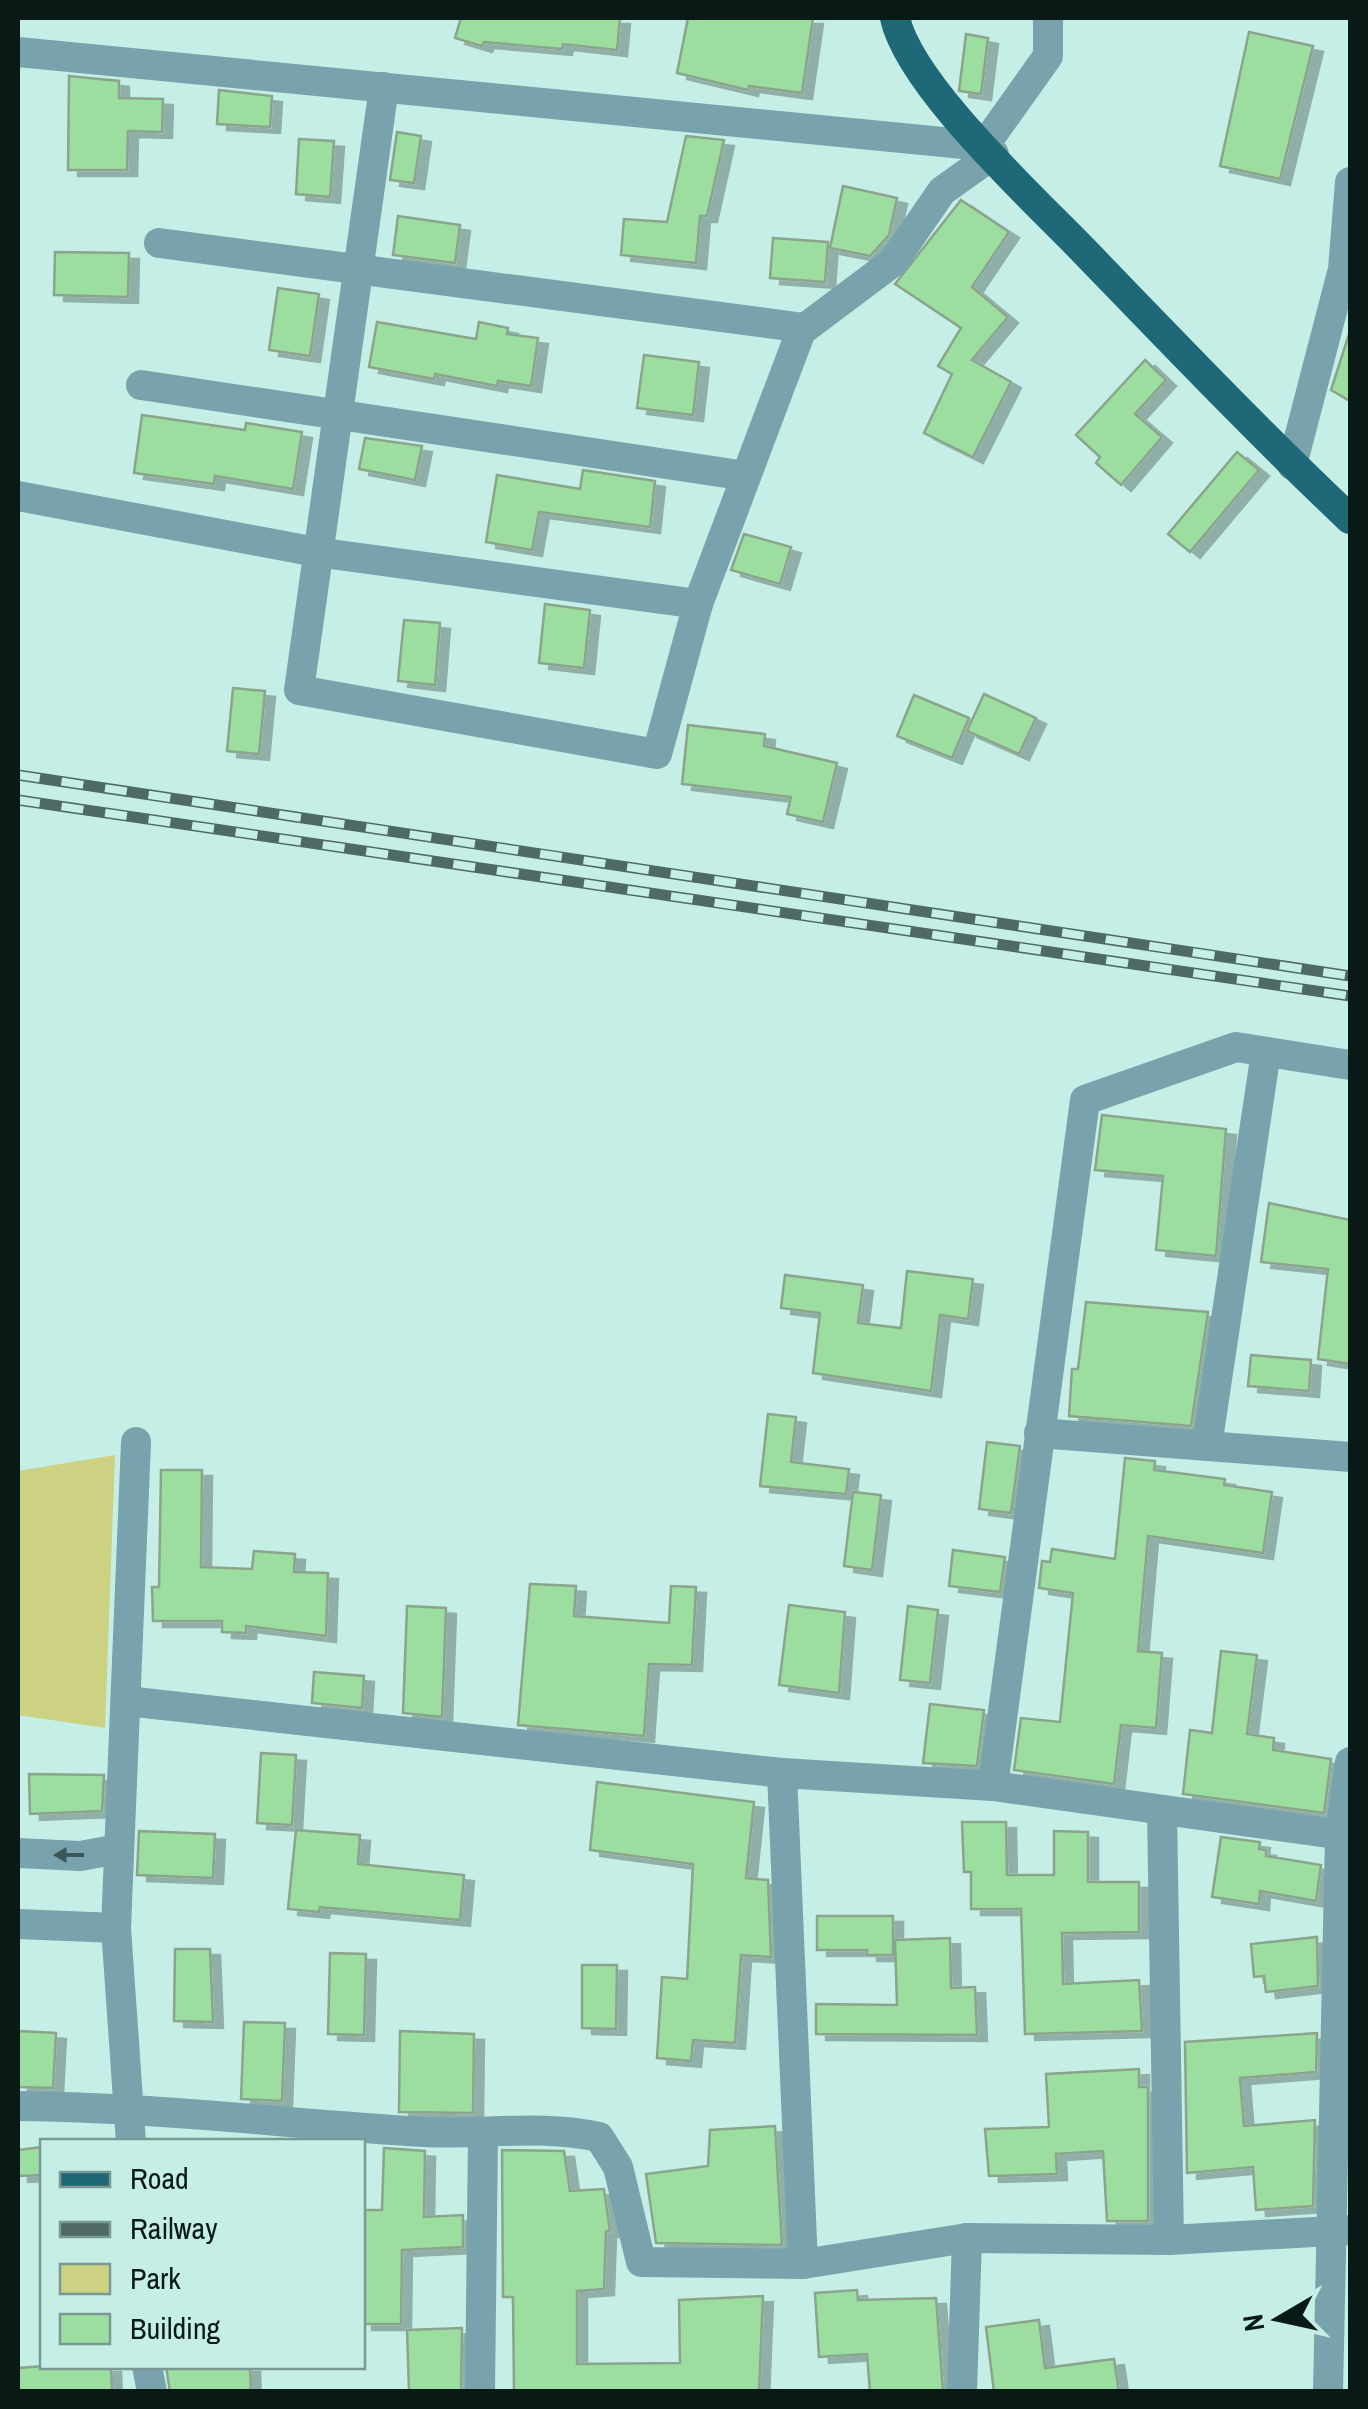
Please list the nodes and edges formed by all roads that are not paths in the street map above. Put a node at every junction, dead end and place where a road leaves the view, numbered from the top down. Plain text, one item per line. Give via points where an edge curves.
1 (878, 18) edge
2 (1048, 18) edge
3 (898, 29) edge
4 (18, 52) edge
5 (384, 88) junction
6 (989, 150) junction
7 (1350, 182) edge
8 (159, 243) dead end
9 (358, 270) junction
10 (1347, 270) edge
11 (804, 328) junction
12 (141, 386) dead end
13 (337, 413) junction
14 (1292, 464) junction
15 (746, 476) junction
16 (18, 496) edge
17 (1350, 519) edge
18 (316, 552) junction
19 (698, 604) junction
20 (1266, 1052) junction
21 (1350, 1065) edge
22 (1039, 1433) junction
23 (136, 1442) dead end
24 (1207, 1446) junction
25 (1350, 1458) edge
26 (126, 1701) junction
27 (1350, 1762) edge
28 (782, 1774) junction
29 (994, 1786) junction
30 (1162, 1810) junction
31 (1345, 1836) edge
32 (120, 1849) junction
33 (18, 1852) edge
34 (18, 1924) edge
35 (116, 1928) junction
36 (1344, 2041) edge
37 (18, 2106) edge
38 (129, 2106) junction
39 (483, 2135) junction
40 (131, 2139) edge
41 (1342, 2229) edge
42 (967, 2238) junction
43 (1168, 2240) junction
44 (803, 2264) junction
45 (480, 2392) edge
46 (962, 2392) edge
47 (1328, 2392) edge

1 - 3 street
2 - 6 street via 1048,56
3 - 6 main road via 934,91
4 - 5 street
5 - 6 street
5 - 9 street
6 - 11 street via 942,191 893,262
6 - 14 main road
7 - 10 street
8 - 9 street
9 - 11 street
9 - 13 street
10 - 14 street
11 - 15 street
12 - 13 street
13 - 15 street
13 - 18 street
14 - 17 main road
15 - 19 street
16 - 18 street
18 - 19 street
18 - 19 street via 298,690 658,754
20 - 21 street
20 - 22 street via 1236,1047 1085,1100
20 - 24 street
22 - 24 street
22 - 29 street
23 - 26 street
24 - 25 street
26 - 28 street
26 - 32 street
27 - 31 street
28 - 29 street
28 - 44 street
29 - 30 street
30 - 31 street
30 - 43 street
31 - 36 street
32 -> 33 street via 80,1856
32 - 35 street
34 - 35 street
35 - 38 street
36 - 41 street
37 - 38 street
38 - 39 street
38 - 40 street
39 - 44 street via 557,2127 599,2137 618,2167 641,2262
39 - 45 street
41 - 43 street
41 - 47 street
42 - 43 street
42 - 44 street
42 - 46 street

